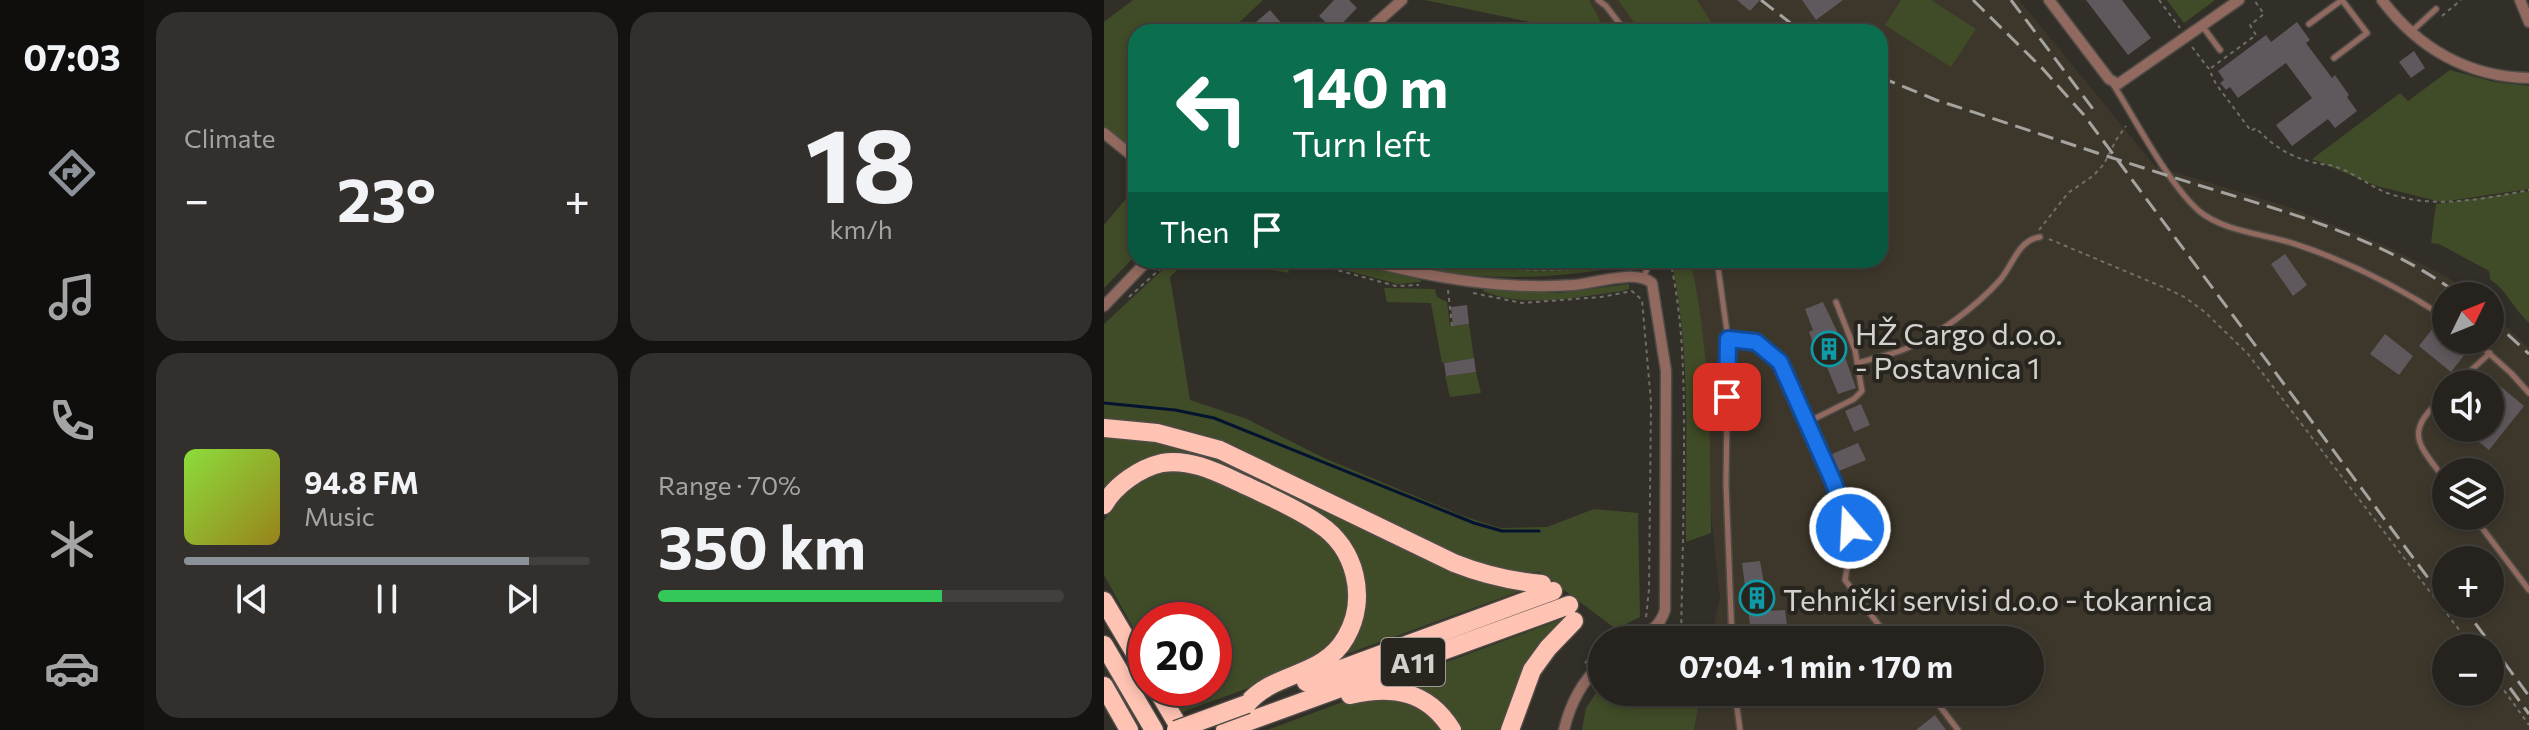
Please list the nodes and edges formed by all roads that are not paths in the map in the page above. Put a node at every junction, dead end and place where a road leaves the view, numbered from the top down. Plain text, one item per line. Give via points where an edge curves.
1 (1402, 0) edge
2 (1598, 0) edge
3 (2049, 0) edge
4 (2239, 0) edge
5 (2342, 0) edge
6 (2520, 0) edge
7 (2388, 2) edge
8 (2436, 9) road end
9 (2529, 22) edge
10 (1375, 24) edge
11 (1620, 24) edge
12 (2309, 24) dead end
13 (2203, 26) junction
14 (2410, 32) junction
15 (2220, 50) dead end
16 (2334, 58) dead end
17 (2529, 78) edge
18 (2113, 83) junction
19 (1104, 133) edge
20 (1128, 152) edge
21 (2037, 237) road end
22 (1140, 268) edge
23 (1396, 268) edge
24 (1647, 268) edge
25 (1718, 268) edge
26 (1641, 282) junction
27 (1836, 302) dead end
28 (1104, 306) edge
29 (2432, 309) edge
30 (1728, 339) junction
31 (2489, 354) edge
32 (2491, 354) edge
33 (1858, 363) junction
34 (2471, 370) edge
35 (2529, 393) edge
36 (2432, 409) edge
37 (1806, 423) junction
38 (1104, 428) edge
39 (2432, 462) edge
40 (1104, 505) edge
41 (2484, 530) edge
42 (1104, 588) edge
43 (2529, 590) edge
44 (1104, 601) edge
45 (1650, 625) edge
46 (1731, 626) edge
47 (1879, 626) edge
48 (1128, 635) edge
49 (1128, 641) edge
50 (1104, 645) edge
51 (1588, 679) edge
52 (1104, 686) edge
53 (1165, 706) edge
54 (1737, 706) edge
55 (1940, 706) edge
56 (1252, 711) junction
57 (1129, 730) edge
58 (1154, 730) edge
59 (1178, 730) edge
60 (1225, 730) edge
61 (1452, 730) edge
62 (1510, 730) edge
63 (1564, 730) edge
64 (1740, 730) edge
65 (1958, 730) edge

1 - 10 street
2 - 11 lane
3 - 18 street
4 - 13 street
5 - 12 lane
5 - 16 lane via 2367,33
6 - 9 street
7 - 14 street
8 - 14 lane
13 - 15 lane
13 - 18 street via 2123,83
14 - 17 street via 2472,70
18 - 29 lane via 2181,190 2202,213 2366,271
19 - 20 street
21 - 33 lane via 2022,247 1978,301 1935,334
22 - 28 street
23 - 26 street via 1503,285
24 - 26 lane
25 - 30 lane
26 - 45 street via 1655,288 1666,371 1665,610 1659,624
27 - 33 lane
30 - 37 lane via 1756,342 1780,362
30 - 46 lane
31 - 34 lane
32 - 35 lane
33 - 37 lane via 1862,391
36 - 39 lane via 2417,438
37 - 47 lane via 1850,528 1845,580
38 - 56 highway, A11 via 1157,433 1220,450 1454,563 1486,576 1548,587
40 - 56 highway via 1117,488 1145,469 1161,463 1190,464 1224,475 1306,517 1342,547 1357,597 1345,640 1322,663 1262,689
41 - 43 lane
42 - 48 highway
44 - 49 highway
50 - 58 highway
51 - 63 street
52 - 57 highway
53 - 59 highway
54 - 64 lane
55 - 65 lane
56 - 59 highway, A11, bridge
56 - 60 highway, A11
56 - 61 highway via 1283,719 1347,695 1387,690 1420,698
56 - 62 highway, A11 via 1572,613 1532,670

